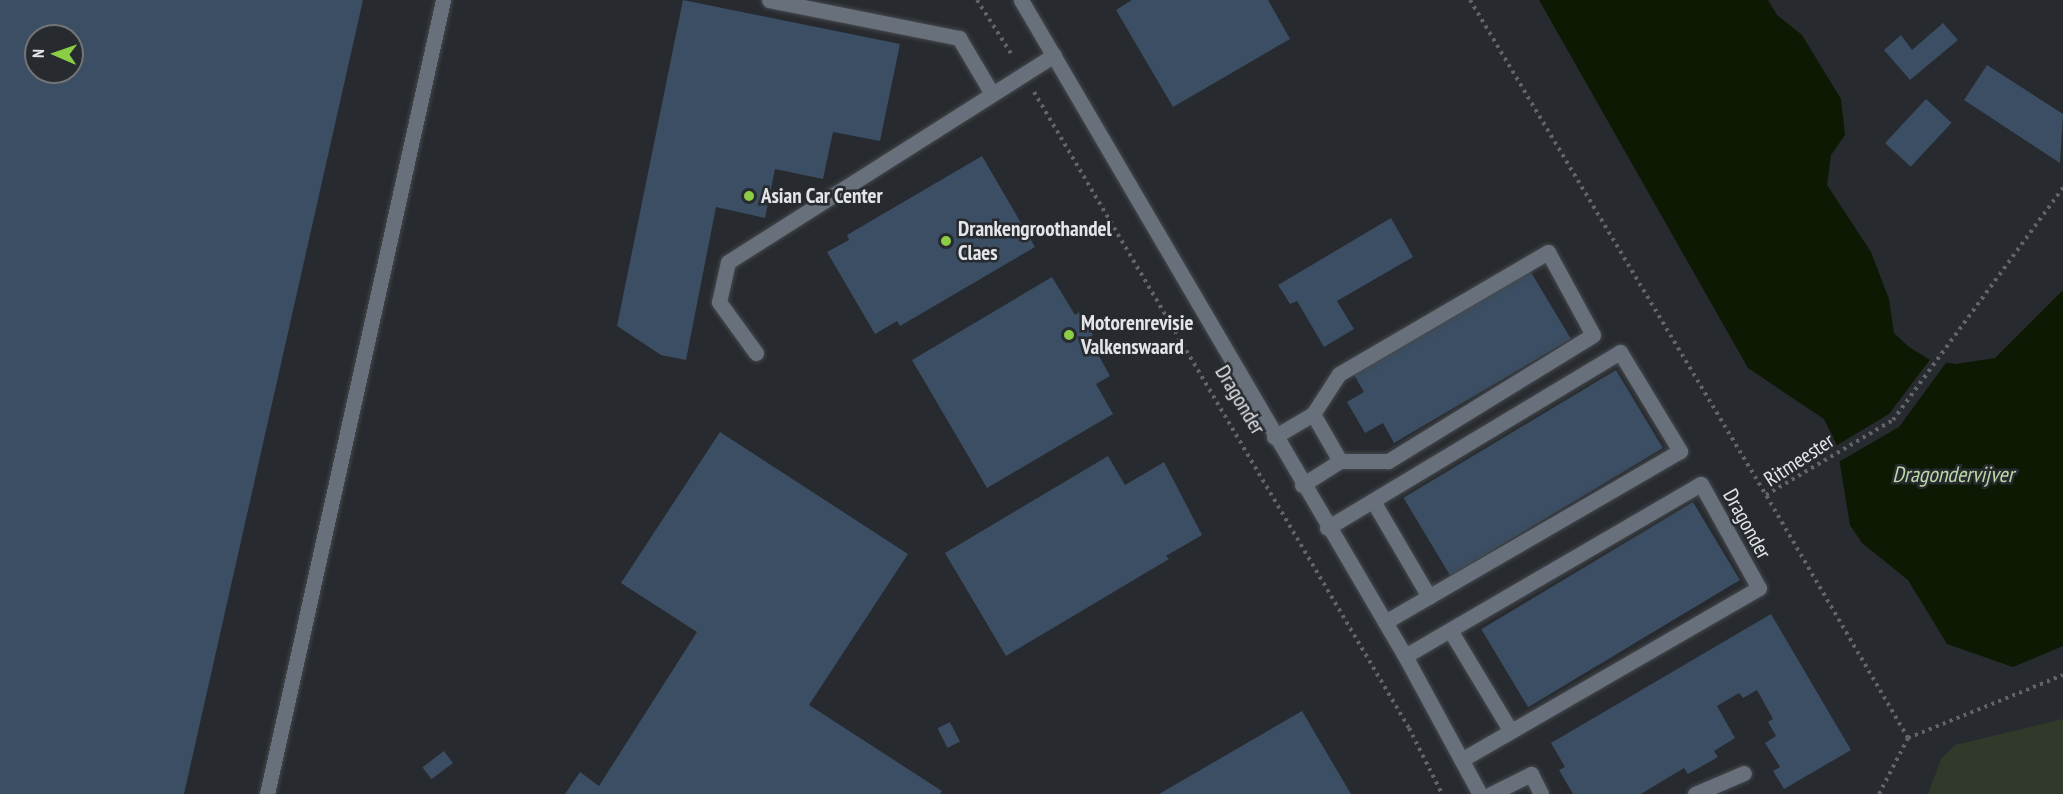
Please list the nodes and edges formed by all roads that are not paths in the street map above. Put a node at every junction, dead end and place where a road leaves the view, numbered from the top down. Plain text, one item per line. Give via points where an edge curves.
1 (443, 0) edge
2 (769, 0) edge
3 (1021, 0) edge
4 (1054, 55) junction
5 (991, 92) junction
6 (756, 353) dead end
7 (1313, 414) junction
8 (1274, 437) junction
9 (1340, 461) junction
10 (1302, 484) junction
11 (1373, 501) junction
12 (1328, 528) junction
13 (1428, 597) junction
14 (1385, 622) junction
15 (1450, 630) junction
16 (1405, 656) junction
17 (1510, 730) junction
18 (1462, 759) junction
19 (1744, 773) dead end
20 (267, 794) edge
21 (1480, 794) edge
22 (1491, 794) edge
23 (1541, 794) edge
24 (1695, 794) edge

1 - 20 street
2 - 5 street via 959,38
3 - 4 street, Dragonder
4 - 5 street
4 - 8 street, Dragonder
5 - 6 street via 728,262 719,302
7 - 8 street
7 - 9 street
7 - 9 street via 1339,374 1548,252 1593,335 1388,461
8 - 10 street, Dragonder
9 - 10 street
10 - 12 street, Dragonder
11 - 12 street
11 - 13 street
11 - 13 street via 1620,352 1680,451
12 - 14 street, Dragonder
13 - 14 street
14 - 16 street, Dragonder
15 - 16 street, Dragonder
15 - 17 street
15 - 17 street, Dragonder via 1701,484 1759,588
16 - 18 street, Dragonder
17 - 18 street, Dragonder
18 - 21 street, Dragonder
19 - 24 street
22 - 23 street via 1531,774

